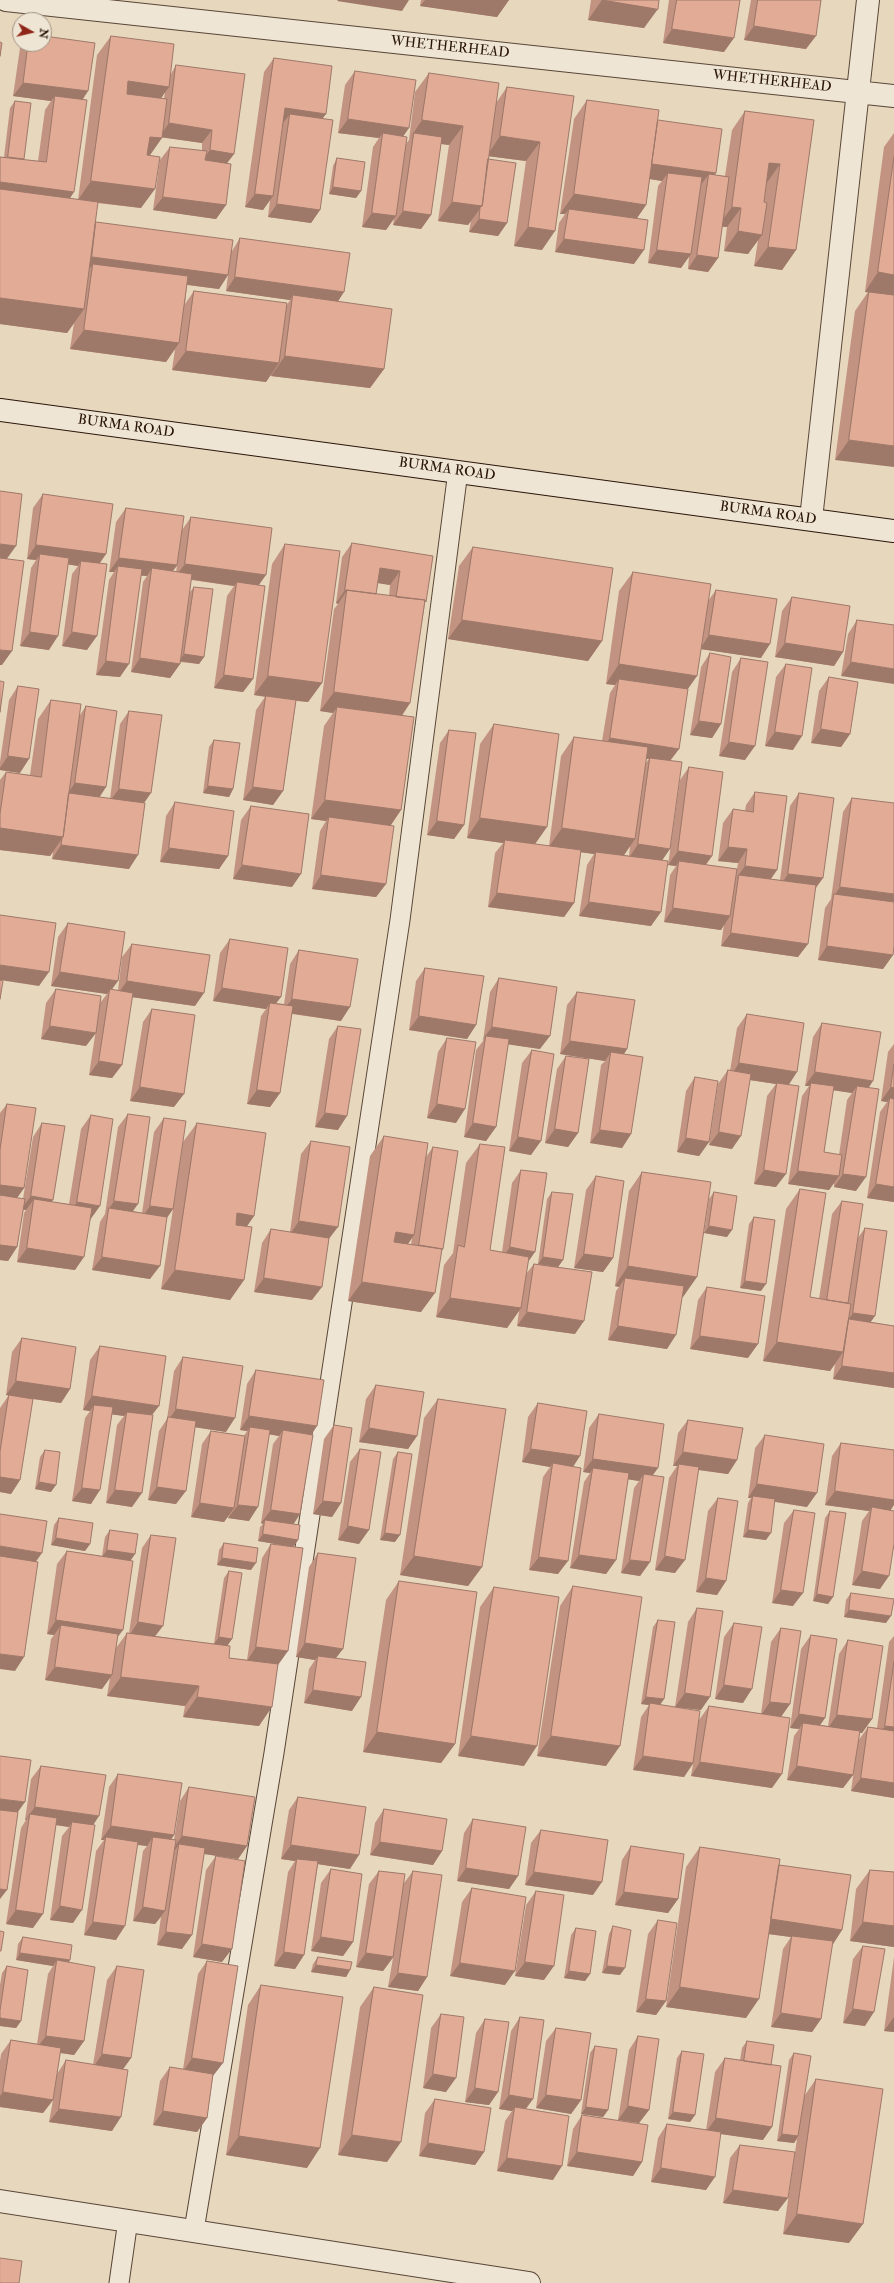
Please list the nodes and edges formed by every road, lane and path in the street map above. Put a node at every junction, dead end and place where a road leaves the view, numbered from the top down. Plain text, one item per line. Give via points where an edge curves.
1 (6, 0) edge
2 (868, 0) edge
3 (857, 91) junction
4 (894, 96) edge
5 (0, 410) edge
6 (458, 472) junction
7 (811, 519) junction
8 (894, 531) edge
9 (0, 2201) edge
10 (128, 2220) junction
11 (194, 2230) junction
12 (119, 2283) edge
13 (529, 2283) edge

1 - 3 street, WHETHERHEAD
2 - 3 street
3 - 4 street, WHETHERHEAD
3 - 7 street
5 - 6 street, BURMA ROAD
6 - 7 street, BURMA ROAD
6 - 11 lane via 400,920 274,1753
7 - 8 street, BURMA ROAD
9 - 10 street
10 - 11 street
10 - 12 lane
11 - 13 street

